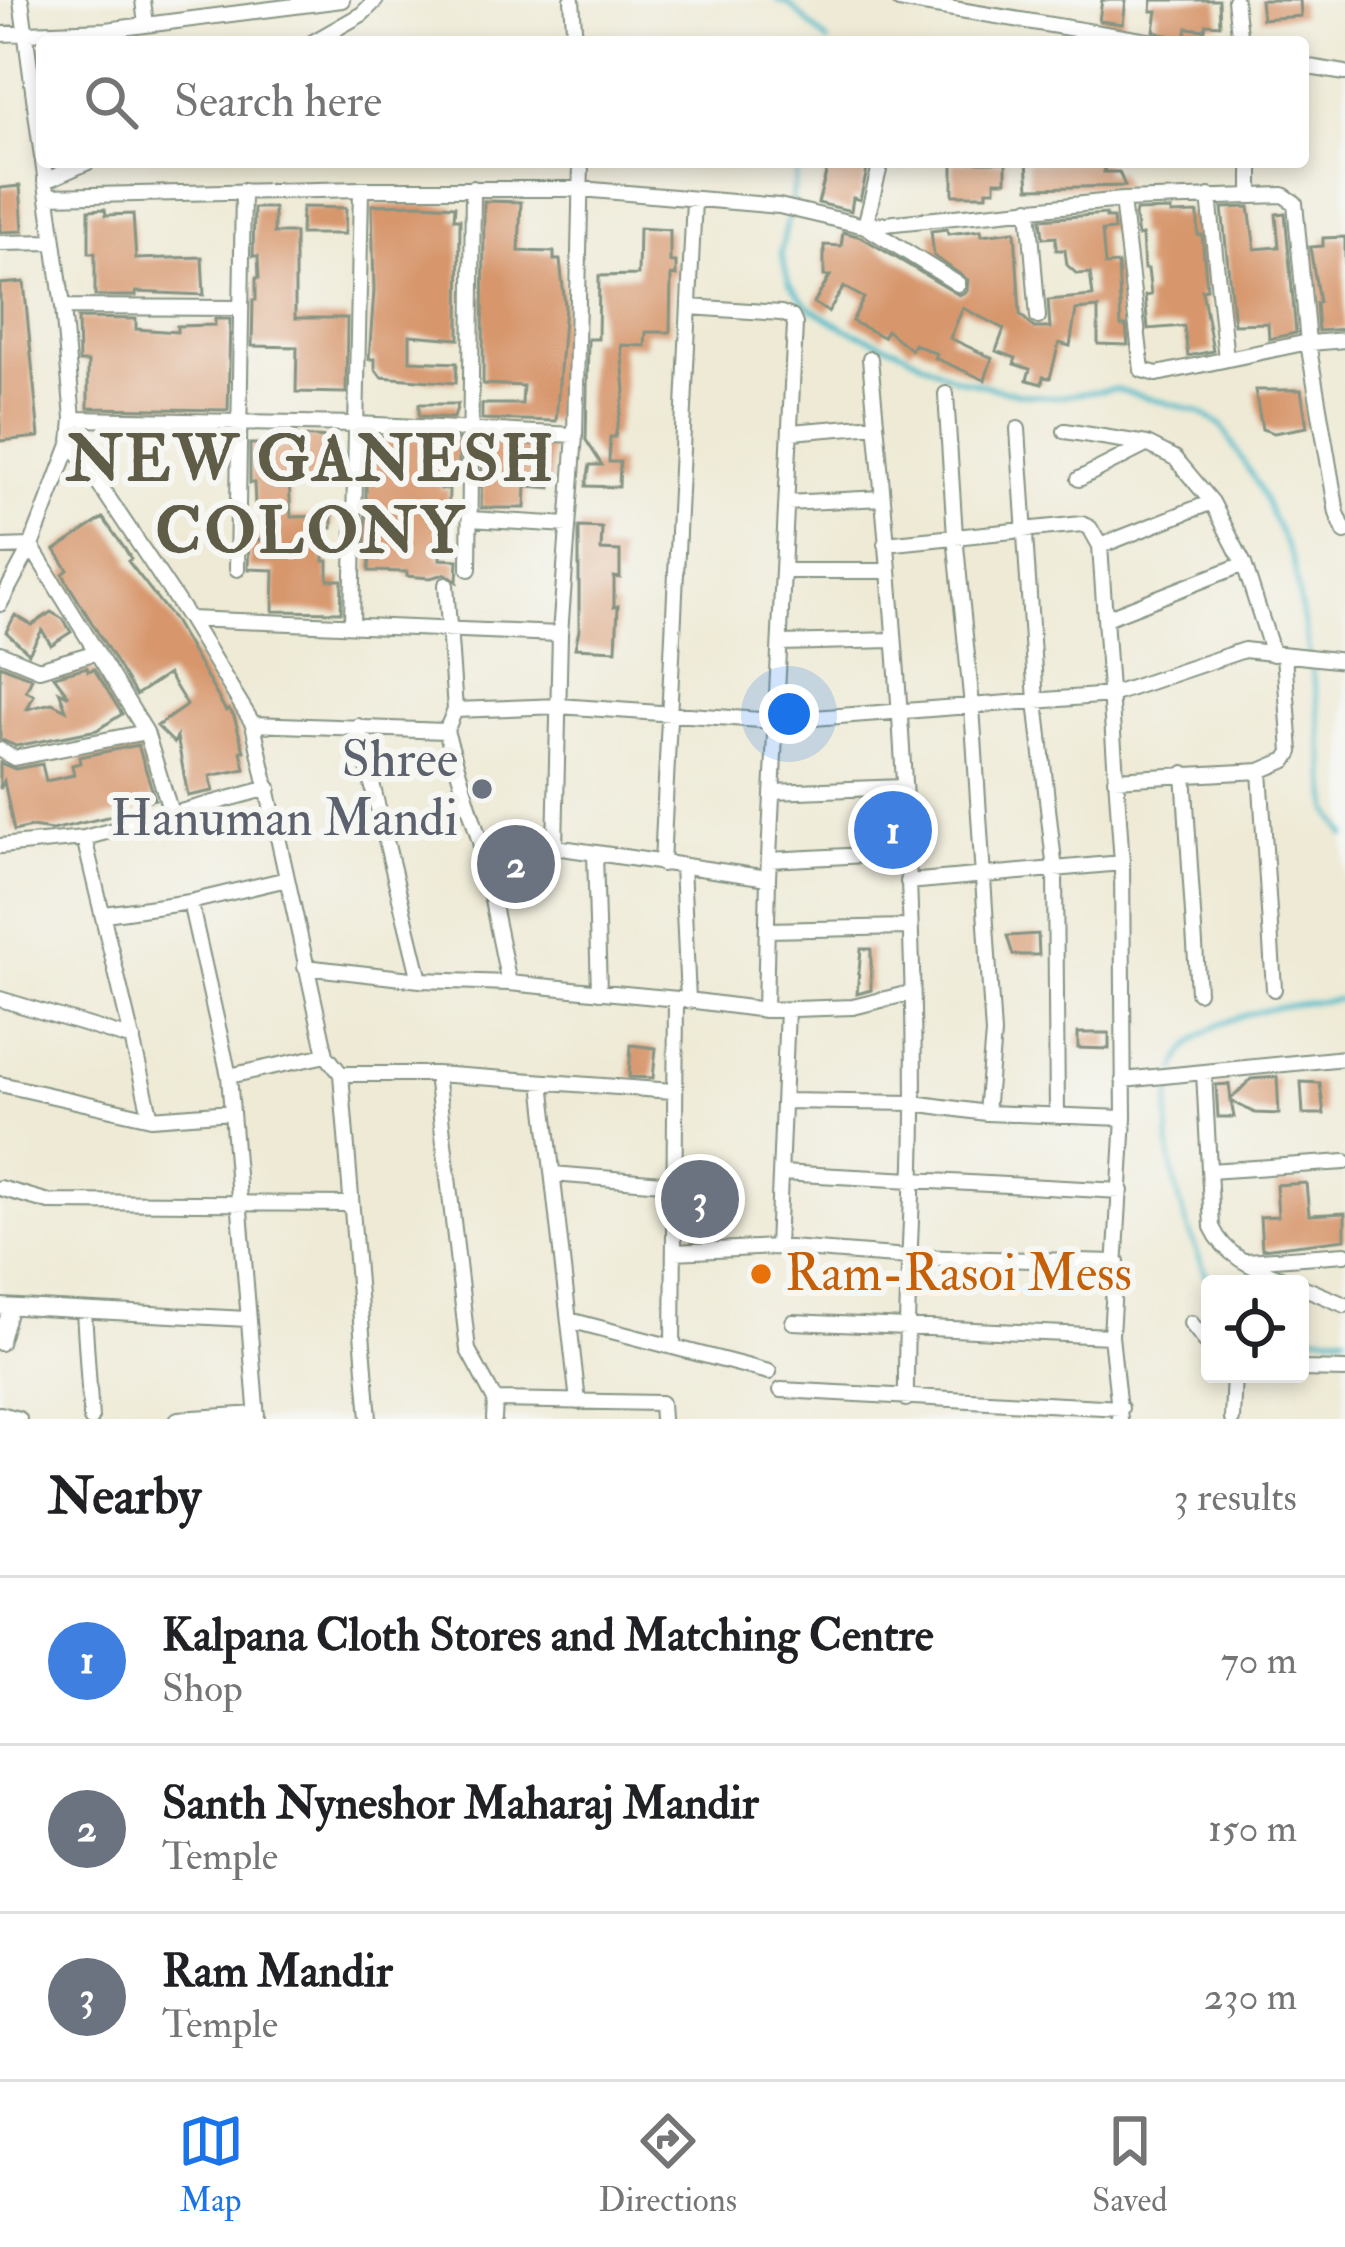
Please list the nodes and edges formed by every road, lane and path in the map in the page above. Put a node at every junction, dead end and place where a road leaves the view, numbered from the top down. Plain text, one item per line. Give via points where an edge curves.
1 (21, 0) edge
2 (143, 0) edge
3 (342, 0) edge
4 (376, 0) edge
5 (898, 0) edge
6 (1235, 0) edge
7 (263, 6) edge
8 (572, 6) edge
9 (361, 7) edge
10 (146, 25) junction
11 (24, 33) junction
12 (0, 34) edge
13 (107, 36) edge
14 (322, 36) edge
15 (574, 36) edge
16 (1117, 36) edge
17 (1239, 36) edge
18 (1309, 67) edge
19 (1345, 73) edge
20 (36, 118) edge
21 (43, 168) edge
22 (78, 168) edge
23 (580, 168) edge
24 (880, 168) edge
25 (1251, 168) edge
26 (46, 188) junction
27 (473, 188) junction
28 (361, 189) junction
29 (581, 189) junction
30 (243, 191) junction
31 (1251, 194) junction
32 (1208, 196) junction
33 (694, 200) junction
34 (1122, 200) junction
35 (1029, 208) junction
36 (865, 226) junction
37 (54, 242) junction
38 (0, 243) edge
39 (958, 284) dead end
40 (63, 307) junction
41 (689, 307) junction
42 (241, 308) junction
43 (1038, 317) dead end
44 (1345, 340) edge
45 (1308, 343) junction
46 (870, 359) dead end
47 (1226, 359) junction
48 (946, 394) dead end
49 (74, 419) junction
50 (241, 423) junction
51 (357, 424) junction
52 (876, 425) junction
53 (473, 429) junction
54 (1018, 429) dead end
55 (1065, 430) dead end
56 (791, 431) junction
57 (574, 435) junction
58 (71, 442) junction
59 (1147, 444) junction
60 (1079, 479) dead end
61 (881, 498) junction
62 (1212, 502) junction
63 (788, 503) junction
64 (470, 519) junction
65 (568, 524) junction
66 (1026, 528) junction
67 (1345, 532) edge
68 (955, 536) junction
69 (886, 544) junction
70 (31, 546) junction
71 (1100, 546) junction
72 (0, 547) edge
73 (1244, 564) junction
74 (237, 569) dead end
75 (469, 569) dead end
76 (784, 572) junction
77 (889, 572) junction
78 (446, 585) dead end
79 (0, 604) edge
80 (1106, 618) junction
81 (189, 619) junction
82 (352, 624) junction
83 (448, 628) junction
84 (560, 634) junction
85 (892, 640) junction
86 (781, 643) junction
87 (98, 652) junction
88 (0, 653) edge
89 (1284, 655) junction
90 (1345, 661) edge
91 (1111, 695) junction
92 (1036, 701) junction
93 (559, 706) junction
94 (972, 706) junction
95 (455, 710) junction
96 (898, 715) junction
97 (670, 716) junction
98 (775, 721) junction
99 (253, 724) junction
100 (358, 726) junction
101 (446, 731) junction
102 (146, 732) junction
103 (0, 749) edge
104 (1260, 771) junction
105 (1184, 773) junction
106 (1115, 779) junction
107 (903, 787) junction
108 (269, 788) junction
109 (772, 792) junction
110 (172, 815) junction
111 (84, 838) junction
112 (480, 842) junction
113 (0, 846) edge
114 (555, 847) junction
115 (595, 853) junction
116 (905, 853) junction
117 (769, 860) junction
118 (1122, 863) junction
119 (662, 864) junction
120 (682, 865) junction
121 (1055, 872) junction
122 (980, 876) junction
123 (768, 878) junction
124 (287, 879) junction
125 (908, 881) junction
126 (190, 902) junction
127 (105, 914) junction
128 (908, 927) junction
129 (767, 930) junction
130 (305, 967) junction
131 (420, 980) junction
132 (509, 983) junction
133 (1274, 988) dead end
134 (599, 992) junction
135 (1198, 992) dead end
136 (910, 993) junction
137 (0, 1000) edge
138 (682, 1000) junction
139 (765, 1010) junction
140 (787, 1010) junction
141 (133, 1039) junction
142 (326, 1054) junction
143 (1345, 1058) edge
144 (1204, 1072) junction
145 (341, 1074) junction
146 (436, 1074) junction
147 (229, 1076) junction
148 (1123, 1080) junction
149 (542, 1082) junction
150 (0, 1084) edge
151 (673, 1091) junction
152 (783, 1101) junction
153 (914, 1103) junction
154 (232, 1112) junction
155 (986, 1113) junction
156 (1058, 1116) junction
157 (151, 1118) junction
158 (1124, 1118) junction
159 (1345, 1162) edge
160 (1209, 1171) junction
161 (780, 1173) junction
162 (553, 1174) junction
163 (913, 1180) junction
164 (674, 1184) junction
165 (0, 1188) edge
166 (1121, 1191) junction
167 (350, 1204) junction
168 (242, 1206) junction
169 (777, 1247) junction
170 (674, 1252) junction
171 (1345, 1254) edge
172 (908, 1257) junction
173 (1117, 1262) junction
174 (1242, 1262) junction
175 (1274, 1275) edge
176 (1309, 1290) edge
177 (1345, 1305) edge
178 (5, 1307) edge
179 (83, 1312) junction
180 (247, 1318) junction
181 (569, 1321) junction
182 (793, 1322) dead end
183 (1191, 1323) dead end
184 (905, 1328) junction
185 (1111, 1336) junction
186 (1201, 1336) edge
187 (0, 1342) edge
188 (673, 1347) junction
189 (1309, 1369) edge
190 (1345, 1370) edge
191 (770, 1372) dead end
192 (1234, 1383) edge
193 (781, 1390) dead end
194 (906, 1399) junction
195 (495, 1400) junction
196 (578, 1402) junction
197 (0, 1414) edge
198 (1121, 1414) edge
199 (257, 1416) edge
200 (20, 1419) edge
201 (91, 1419) edge
202 (178, 1419) edge
203 (369, 1419) edge
204 (494, 1419) edge
205 (662, 1419) edge
206 (1232, 1419) edge

1 - 11 street
2 - 10 street
3 - 7 street
4 - 9 street
5 - 16 street
6 - 17 street
7 - 10 street
8 - 15 street
9 - 14 street
10 - 13 street
11 - 12 street
11 - 13 street
11 - 20 street
18 - 19 street
21 - 26 street
22 - 26 street
23 - 29 street
24 - 36 street
25 - 31 street
26 - 30 street
26 - 37 street
27 - 28 street
27 - 29 street
27 - 53 street
28 - 30 street
28 - 51 street
29 - 33 street
29 - 57 street
30 - 42 street
31 - 32 street
31 - 45 street via 1295,203
32 - 34 street
32 - 47 street
33 - 36 street via 779,206
33 - 41 street
34 - 35 street
34 - 47 street via 1142,370
35 - 36 street
35 - 43 street
36 - 39 street
37 - 38 street
37 - 40 street
40 - 42 street
40 - 49 street
41 - 56 street via 792,317
41 - 97 street
42 - 50 street
44 - 45 street
45 - 47 street
45 - 67 street
46 - 52 street
48 - 68 street
49 - 50 street
49 - 58 street
50 - 51 street
50 - 74 street
51 - 53 street
51 - 82 street
52 - 56 street
52 - 61 street
53 - 57 street
53 - 64 street
54 - 66 street
55 - 59 street
56 - 63 street
57 - 65 street
58 - 70 street
58 - 81 street
59 - 60 street
59 - 62 street via 1175,458
61 - 63 street
61 - 69 street
62 - 71 street
62 - 73 street
63 - 76 street
64 - 65 street
64 - 75 street
65 - 84 street
66 - 68 street
66 - 71 street via 1082,524
66 - 92 street
68 - 69 street
68 - 94 street
69 - 77 street
70 - 72 street
70 - 79 street
70 - 87 street
71 - 80 street
73 - 80 street
73 - 89 street
76 - 77 street
76 - 86 street
77 - 85 street
78 - 83 street
80 - 91 street
81 - 82 street
81 - 99 street
82 - 83 street
83 - 84 street
83 - 95 street
84 - 93 street
85 - 86 street
85 - 96 street
86 - 98 street
87 - 88 street via 39,669
87 - 102 street
89 - 90 street
89 - 91 street via 1244,650
89 - 104 street via 1291,752
91 - 92 street
91 - 106 street
92 - 94 street
92 - 121 street
93 - 95 street
93 - 97 street
93 - 114 street
94 - 96 street
94 - 122 street
95 - 101 street
96 - 98 street
96 - 107 street
97 - 98 street
97 - 119 street
98 - 109 street
99 - 100 street
99 - 108 street
100 - 101 street
100 - 131 street
101 - 112 street
102 - 103 street via 14,758
102 - 110 street
104 - 105 street
104 - 133 street
105 - 106 street
105 - 135 street
106 - 118 street
107 - 109 street
107 - 116 street
108 - 110 street
108 - 124 street
109 - 117 street
110 - 111 street
111 - 113 street
111 - 127 street
112 - 114 street
112 - 132 street
114 - 115 street
115 - 119 street
115 - 134 street
116 - 117 street
116 - 125 street
117 - 123 street
118 - 121 street
118 - 148 street
119 - 120 street
120 - 123 street
120 - 138 street
121 - 122 street
121 - 156 street
122 - 125 street
122 - 155 street via 993,1034
123 - 129 street
124 - 126 street
124 - 130 street
125 - 128 street
126 - 127 street
126 - 147 street
127 - 141 street
128 - 129 street
128 - 136 street
129 - 139 street
130 - 131 street
130 - 142 street
131 - 132 street
132 - 134 street
134 - 138 street
136 - 140 street via 853,1007
136 - 153 street
137 - 141 street
138 - 139 street
138 - 151 street
139 - 140 street
140 - 152 street
141 - 157 street
142 - 145 street
142 - 147 street
143 - 144 street
144 - 148 street
144 - 160 street
145 - 146 street
145 - 167 street
146 - 149 street
146 - 195 street via 468,1350
147 - 154 street
148 - 158 street
149 - 151 street
149 - 162 street
150 - 157 street
151 - 164 street
152 - 153 street
152 - 161 street
153 - 155 street
153 - 163 street
154 - 157 street
154 - 168 street
155 - 156 street
156 - 158 street
158 - 166 street
159 - 160 street
160 - 174 street via 1212,1228
161 - 163 street
161 - 169 street
162 - 164 street
162 - 181 street
163 - 166 street
163 - 172 street
164 - 170 street
165 - 168 street via 49,1202
166 - 173 street
167 - 168 street
167 - 203 street
168 - 180 street
169 - 170 street
169 - 172 street
170 - 188 street
171 - 174 street
172 - 173 street
172 - 184 street
173 - 185 street
174 - 175 street
176 - 177 street
178 - 179 street
178 - 187 street
179 - 180 street
179 - 201 street
180 - 199 street
181 - 188 street
181 - 196 street
182 - 184 street
183 - 186 street
184 - 185 street
184 - 194 street
185 - 198 street
188 - 191 street
189 - 190 street
192 - 206 street
193 - 194 street
194 - 198 street
195 - 196 street
195 - 204 street
196 - 205 street via 661,1403
197 - 200 street
199 - 202 street

